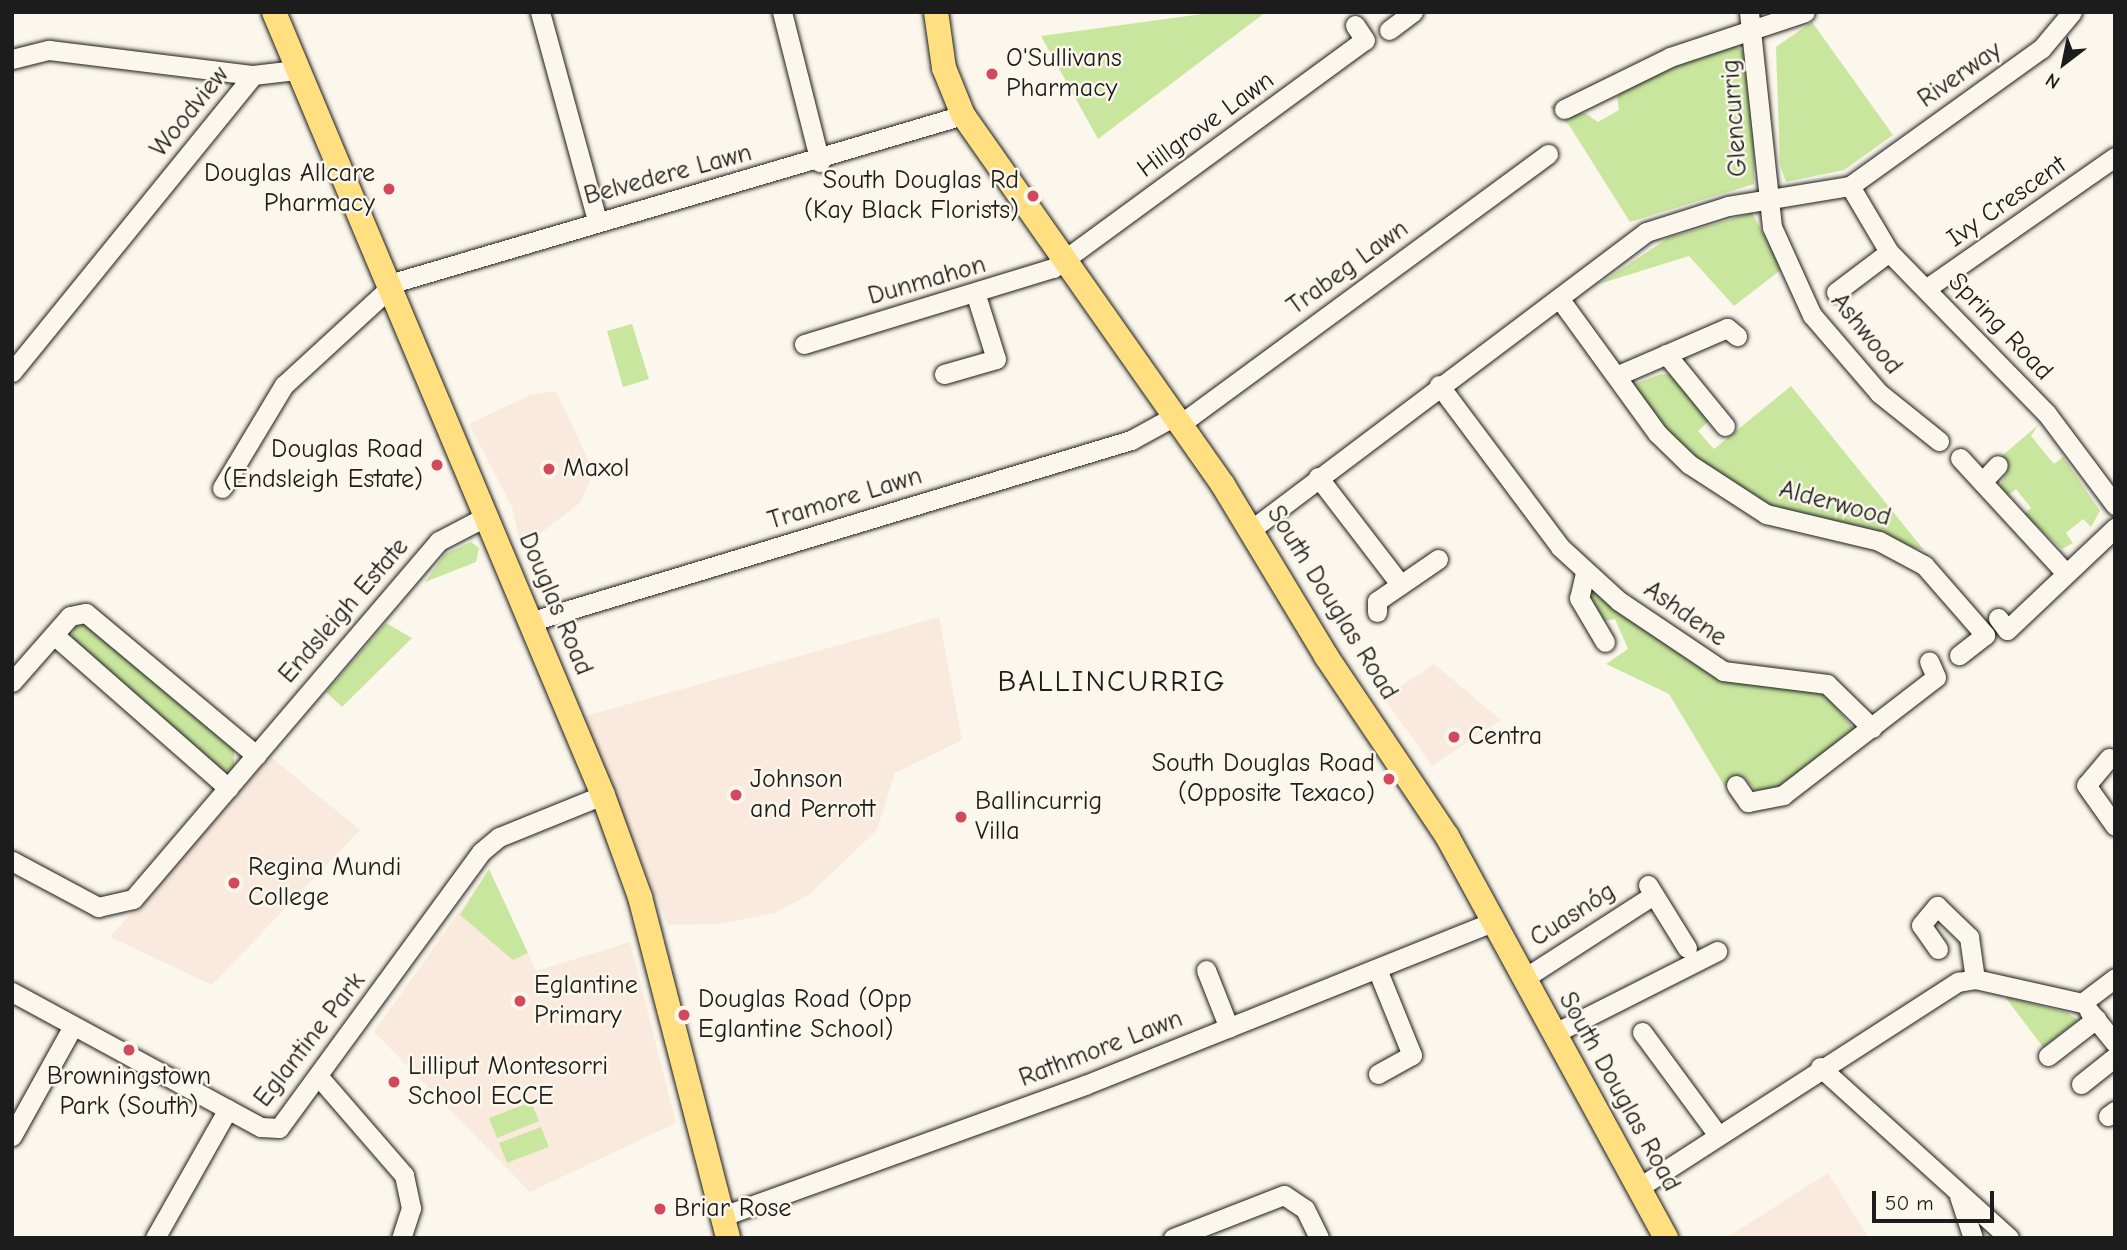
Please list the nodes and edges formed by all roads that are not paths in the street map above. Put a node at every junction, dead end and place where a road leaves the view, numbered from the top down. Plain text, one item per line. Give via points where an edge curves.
1 (274, 12) edge
2 (540, 12) edge
3 (782, 12) edge
4 (936, 12) edge
5 (1413, 12) edge
6 (1749, 12) edge
7 (1805, 12) edge
8 (2071, 12) edge
9 (1355, 25) dead end
10 (1389, 30) dead end
11 (1756, 33) junction
12 (12, 59) edge
13 (296, 70) junction
14 (253, 75) junction
15 (1564, 109) dead end
16 (963, 115) junction
17 (1548, 154) dead end
18 (2115, 157) edge
19 (820, 162) junction
20 (1850, 186) junction
21 (1767, 200) junction
22 (597, 221) junction
23 (1889, 252) junction
24 (1063, 262) junction
25 (1927, 288) junction
26 (387, 289) junction
27 (1836, 292) dead end
28 (976, 295) junction
29 (1559, 298) junction
30 (1737, 336) dead end
31 (804, 344) dead end
32 (1666, 354) junction
33 (12, 372) edge
34 (944, 374) dead end
35 (1616, 376) junction
36 (1439, 385) junction
37 (1176, 421) junction
38 (1725, 426) dead end
39 (1940, 441) dead end
40 (1960, 458) dead end
41 (1998, 465) dead end
42 (1318, 477) junction
43 (1982, 482) junction
44 (222, 488) dead end
45 (2115, 505) edge
46 (485, 517) junction
47 (2115, 528) edge
48 (1252, 529) junction
49 (1438, 559) dead end
50 (2064, 572) junction
51 (1585, 573) junction
52 (1400, 584) junction
53 (1377, 612) dead end
54 (1998, 618) dead end
55 (529, 622) junction
56 (54, 635) junction
57 (1605, 642) dead end
58 (1959, 655) dead end
59 (1929, 661) dead end
60 (12, 682) edge
61 (1872, 728) junction
62 (256, 755) junction
63 (2109, 758) dead end
64 (1737, 785) dead end
65 (228, 788) junction
66 (604, 795) junction
67 (2115, 826) edge
68 (12, 861) edge
69 (1493, 922) junction
70 (1687, 948) dead end
71 (1938, 949) dead end
72 (1717, 951) dead end
73 (1377, 969) junction
74 (1206, 970) dead end
75 (2115, 978) edge
76 (1523, 979) junction
77 (1975, 979) junction
78 (12, 992) edge
79 (2082, 1003) junction
80 (2096, 1019) junction
81 (73, 1026) junction
82 (1229, 1028) junction
83 (1642, 1032) dead end
84 (1553, 1034) junction
85 (2115, 1043) edge
86 (2048, 1056) dead end
87 (2115, 1057) edge
88 (1820, 1067) junction
89 (1378, 1074) dead end
90 (319, 1077) junction
91 (2081, 1084) dead end
92 (228, 1109) junction
93 (1718, 1135) junction
94 (12, 1136) edge
95 (1638, 1188) junction
96 (1959, 1195) junction
97 (725, 1227) edge
98 (155, 1238) edge
99 (401, 1238) edge
100 (1173, 1238) edge
101 (1319, 1238) edge
102 (1666, 1238) edge
103 (1973, 1238) edge
104 (2009, 1238) edge

1 - 13 main road, Douglas Road
2 - 22 street
3 - 19 street
4 - 16 main road, South Douglas Road via 944,68
5 - 10 street
6 - 11 street, Glencurrig
7 - 11 street, Glencurrig
8 - 20 street, Riverway via 2041,49
9 - 24 street, Hillgrove Lawn via 1365,40
11 - 15 street, Glencurrig via 1670,57
11 - 21 street, Glencurrig
12 - 14 street, Woodview via 49,50
13 - 14 street
13 - 26 main road, Douglas Road
14 - 33 street, Woodview
16 - 19 street, Belvedere Lawn
16 - 24 main road, South Douglas Road
17 - 37 street, Trabeg Lawn
18 - 25 street, Ivy Crescent
19 - 22 street, Belvedere Lawn
20 - 21 street
20 - 23 street, Spring Road
21 - 29 street via 1661,225
21 - 39 street, Ashwood via 1772,227 1812,315 1879,393
22 - 26 street, Belvedere Lawn
23 - 25 street, Spring Road
23 - 27 street
24 - 28 street, Dunmahon
24 - 37 main road, South Douglas Road
25 - 45 street, Spring Road via 2047,414
26 - 44 street via 284,385
26 - 46 main road, Douglas Road
28 - 31 street, Dunmahon via 856,340
28 - 34 street via 996,359
29 - 35 street, Alderwood
29 - 36 street
30 - 32 street via 1727,328
32 - 35 street
32 - 38 street
35 - 58 street, Alderwood via 1657,433 1725,489 1786,523 1879,541 1924,565 1985,635
36 - 42 street
36 - 51 street, Ashdene
37 - 48 main road, South Douglas Road
37 - 55 street, Tramore Lawn via 1131,440
40 - 43 street
41 - 43 street
42 - 48 street
42 - 52 street
43 - 50 street
46 - 55 main road, Douglas Road
46 - 62 street, Endsleigh Estate via 439,541
47 - 50 street
48 - 69 main road, South Douglas Road via 1326,656 1447,836
49 - 52 street
50 - 54 street via 2007,630
51 - 57 street via 1579,598
51 - 61 street, Ashdene via 1712,667 1827,684
52 - 53 street via 1377,601
55 - 66 main road, Douglas Road
56 - 60 street
56 - 62 street via 77,613 93,617
56 - 65 street
59 - 61 street via 1936,677
61 - 64 street via 1772,800 1748,802
62 - 65 street, Endsleigh Estate
63 - 67 street via 2086,785
65 - 68 street, Endsleigh Estate via 121,906 98,907
66 - 90 street, Eglantine Park via 488,844
66 - 97 main road, Douglas Road via 640,897
69 - 73 street, Rathmore Lawn
69 - 76 main road, South Douglas Road
70 - 76 street, Cuasnóg via 1650,890
71 - 77 street via 1921,925 1937,906 1969,937
72 - 84 street
73 - 82 street, Rathmore Lawn
73 - 89 street via 1412,1055 1410,1062
74 - 82 street
75 - 79 street
76 - 84 main road, South Douglas Road
77 - 79 street
77 - 88 street via 1896,1018
78 - 81 street, Eglantine Park
79 - 80 street
80 - 85 street
80 - 86 street
81 - 92 street, Eglantine Park
81 - 94 street
82 - 97 street, Rathmore Lawn
83 - 93 street
84 - 95 main road, South Douglas Road
87 - 91 street
88 - 93 street
88 - 96 street
90 - 92 street, Eglantine Park via 279,1128 261,1127
90 - 99 street via 404,1175 411,1208
92 - 98 street
93 - 95 street
95 - 102 main road, South Douglas Road
96 - 103 street
96 - 104 street
100 - 101 street via 1284,1195 1305,1209

